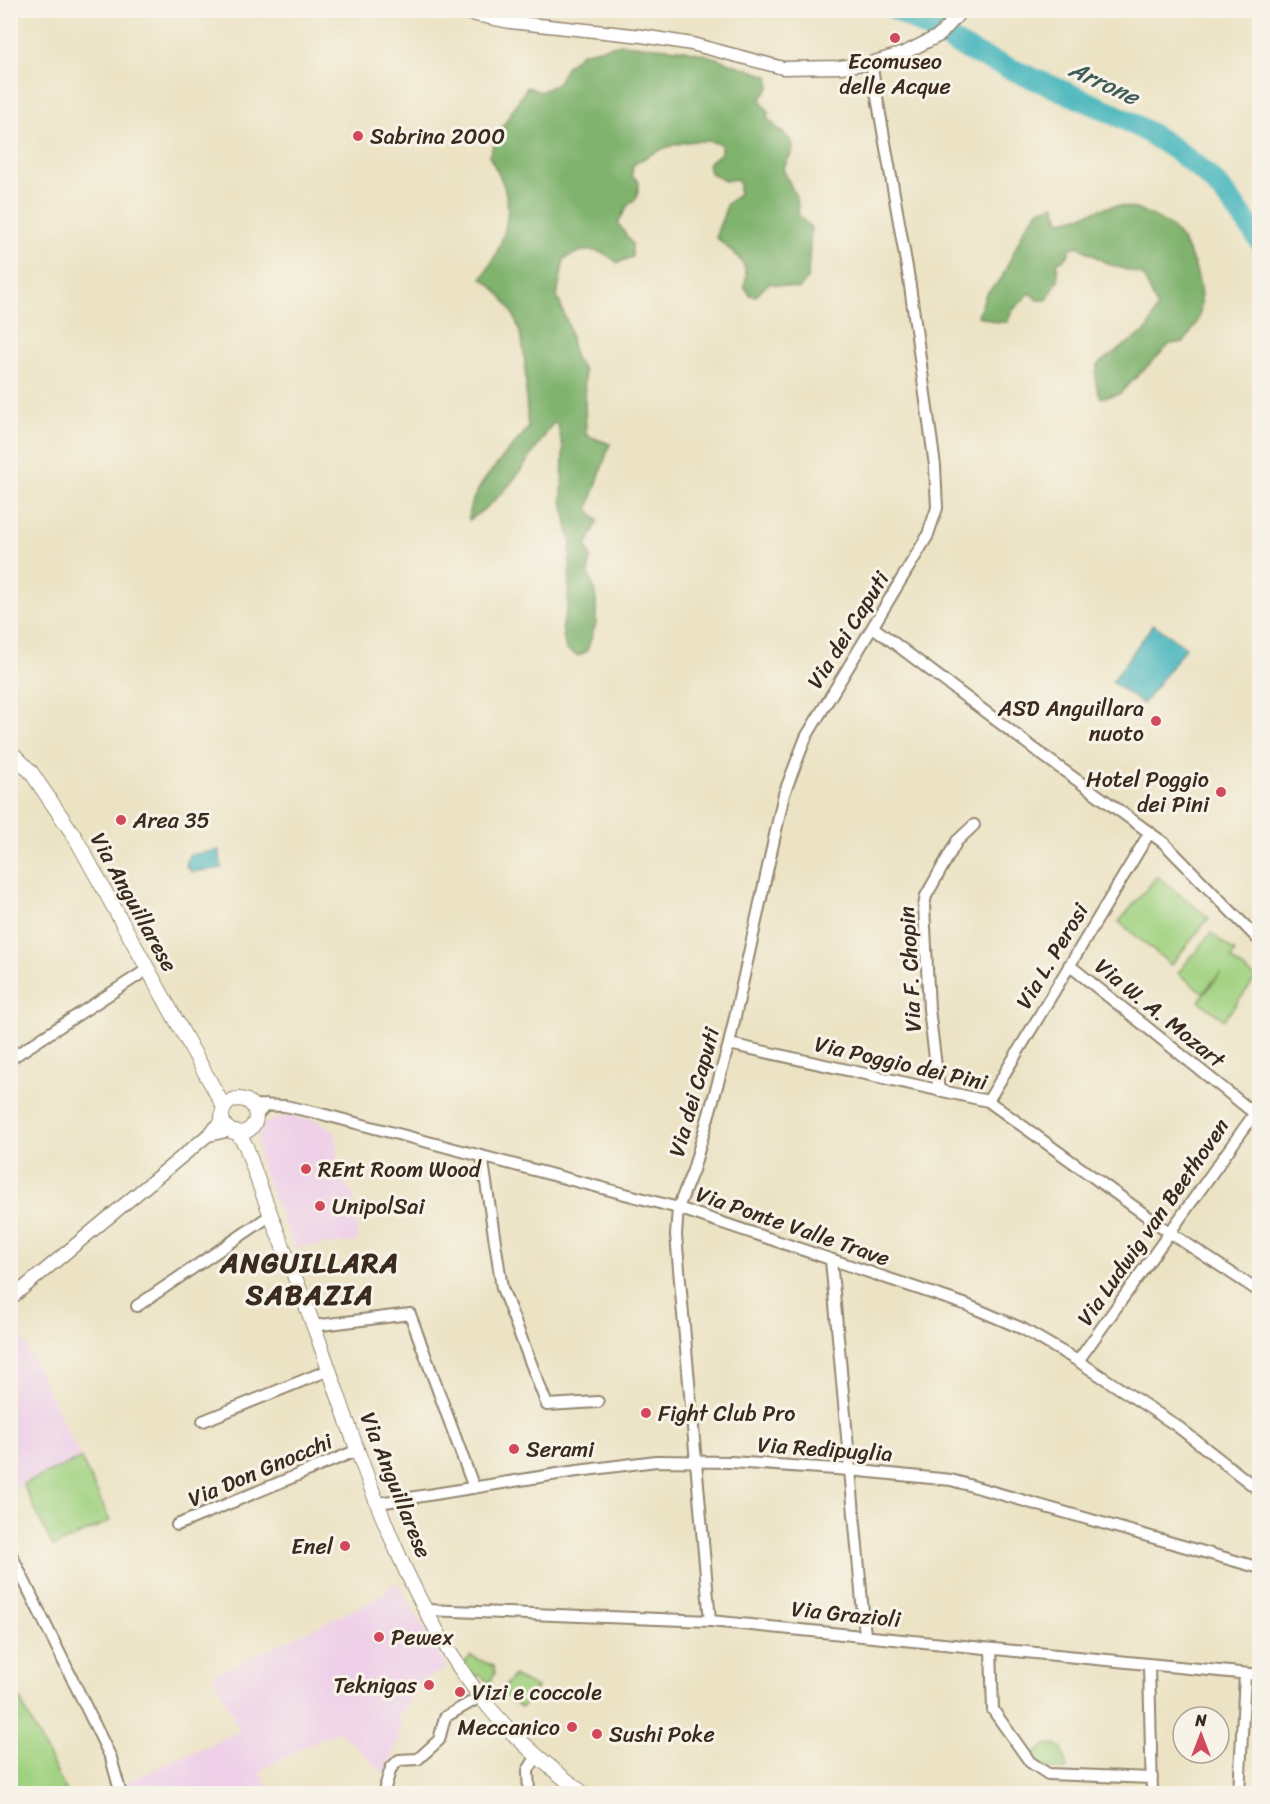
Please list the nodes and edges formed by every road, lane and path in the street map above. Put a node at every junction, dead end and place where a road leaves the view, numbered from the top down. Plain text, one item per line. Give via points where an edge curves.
1 (452, 10) edge
2 (962, 10) edge
3 (871, 63) junction
4 (873, 627) junction
5 (10, 750) edge
6 (974, 825) dead end
7 (1150, 832) junction
8 (1260, 941) edge
9 (1069, 965) junction
10 (147, 969) junction
11 (729, 1044) junction
12 (10, 1059) edge
13 (939, 1090) junction
14 (988, 1101) junction
15 (1257, 1109) edge
16 (239, 1117) junction
17 (482, 1156) junction
18 (678, 1208) junction
19 (271, 1215) junction
20 (1169, 1232) junction
21 (831, 1260) junction
22 (1260, 1292) edge
23 (12, 1294) edge
24 (137, 1306) dead end
25 (313, 1326) junction
26 (1078, 1361) junction
27 (329, 1370) junction
28 (598, 1402) dead end
29 (203, 1421) dead end
30 (358, 1450) junction
31 (698, 1462) junction
32 (850, 1470) junction
33 (474, 1488) junction
34 (1260, 1491) edge
35 (379, 1503) junction
36 (177, 1525) dead end
37 (10, 1552) edge
38 (1260, 1568) edge
39 (427, 1610) junction
40 (710, 1621) junction
41 (865, 1635) junction
42 (991, 1649) junction
43 (1149, 1665) junction
44 (1245, 1674) junction
45 (1260, 1675) edge
46 (480, 1697) junction
47 (537, 1756) junction
48 (1152, 1778) junction
49 (121, 1794) edge
50 (383, 1794) edge
51 (529, 1794) edge
52 (584, 1794) edge
53 (1152, 1794) edge
54 (1239, 1794) edge

1 - 3 street via 510,22 692,44 783,68
2 - 3 street via 933,40
3 - 4 street, Via dei Caputi via 909,279 935,466 937,508 927,537
4 - 7 street
4 - 11 street, Via dei Caputi via 806,737 784,794
5 - 10 main road, Via Anguillarese via 31,772 75,837
6 - 13 street, Via F. Chopin via 957,841 924,906 929,1009
7 - 8 street
7 - 9 street, Via L. Perosi
9 - 14 street, Via L. Perosi
9 - 15 street, Via W. A. Mozart
10 - 12 street
10 - 16 main road, Via Anguillarese via 210,1081
11 - 13 street, Via Poggio dei Pini
11 - 18 street, Via dei Caputi via 693,1170
13 - 14 street, Via Poggio dei Pini
14 - 20 street, Via Poggio dei Pini
15 - 20 street, Via Ludwig van Beethoven
16 - 17 street, Via Ponte Valle Trave via 266,1105 318,1113
16 - 19 main road, Via Anguillarese
16 - 23 street via 208,1135
17 - 18 street, Via Ponte Valle Trave
17 - 28 street via 502,1288 547,1405
18 - 21 street, Via Ponte Valle Trave
18 - 31 street, Via dei Caputi via 676,1235
19 - 24 street
19 - 25 main road, Via Anguillarese
20 - 22 street, Via Poggio dei Pini
20 - 26 street, Via Ludwig van Beethoven
21 - 26 street, Via Ponte Valle Trave via 966,1305 1023,1329
21 - 32 street
25 - 27 main road, Via Anguillarese
25 - 33 street via 410,1314
26 - 34 street, Via Ponte Valle Trave via 1177,1426
27 - 29 street
27 - 30 main road, Via Anguillarese
30 - 35 main road, Via Anguillarese
30 - 36 street, Via Don Gnocchi
31 - 32 street, Via Redipuglia
31 - 33 street, Via Redipuglia via 645,1462
31 - 40 street, Via dei Caputi
32 - 38 street, Via Redipuglia via 951,1480
32 - 41 street
33 - 35 street, Via Redipuglia
35 - 39 main road, Via Anguillarese
37 - 49 street via 106,1748
39 - 40 street, Via Grazioli
39 - 46 main road, Via Anguillarese
40 - 41 street, Via Grazioli
41 - 42 street, Via Grazioli
42 - 43 street, Via Grazioli
42 - 48 street via 993,1710 1030,1762 1048,1774
43 - 44 street, Via Grazioli
43 - 48 street
44 - 45 street, Via Grazioli
44 - 54 street
46 - 47 main road, Via Anguillarese
46 - 50 street via 446,1718 439,1740 418,1759 399,1760 391,1768
47 - 51 street via 528,1770
47 - 52 main road, Via Anguillarese
48 - 53 street

